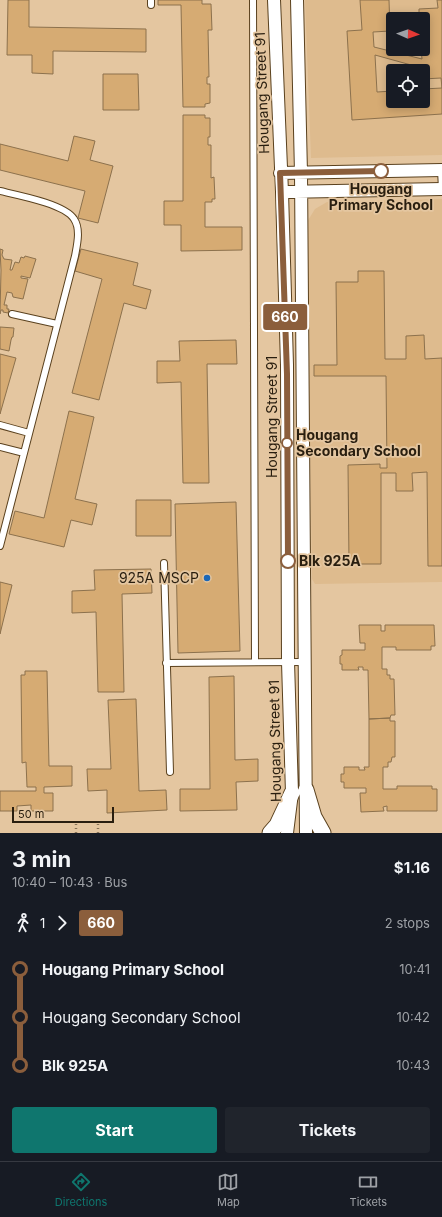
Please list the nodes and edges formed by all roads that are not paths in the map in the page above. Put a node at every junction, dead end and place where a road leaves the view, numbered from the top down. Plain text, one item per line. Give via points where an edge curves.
1 (253, 0) edge
2 (274, 0) edge
3 (297, 0) edge
4 (277, 76) junction
5 (299, 76) junction
6 (442, 170) edge
7 (280, 173) junction
8 (301, 173) junction
9 (442, 189) edge
10 (0, 191) edge
11 (282, 192) junction
12 (301, 192) junction
13 (12, 314) dead end
14 (57, 324) junction
15 (0, 425) edge
16 (29, 433) junction
17 (0, 447) edge
18 (24, 453) junction
19 (0, 546) edge
20 (164, 563) dead end
21 (296, 595) junction
22 (255, 662) junction
23 (288, 662) junction
24 (304, 662) junction
25 (166, 663) junction
26 (170, 772) dead end
27 (299, 792) junction
28 (270, 833) edge
29 (287, 833) edge
30 (306, 833) edge
31 (323, 833) edge

1 - 22 lane
2 - 4 street, Hougang Street 91
3 - 5 street, Hougang Street 91
4 - 5 street
4 - 7 street, Hougang Street 91
5 - 8 street, Hougang Street 91
6 - 8 street
6 - 9 lane
7 - 8 street
7 - 11 street, Hougang Street 91
8 - 12 street, Hougang Street 91
9 - 12 street
10 - 14 lane via 47,203 74,219 78,234 75,256
11 - 12 street
11 - 21 street, Hougang Street 91
12 - 21 street, Hougang Street 91
13 - 14 lane
14 - 16 lane
15 - 16 lane
16 - 18 lane
17 - 18 lane
18 - 19 lane
20 - 25 lane
21 - 23 street, Hougang Street 91
21 - 24 street, Hougang Street 91
22 - 23 lane
22 - 25 lane
23 - 24 lane
23 - 27 street, Hougang Street 91
24 - 27 street, Hougang Street 91
25 - 26 lane
27 - 28 street
27 - 29 street, Hougang Street 91
27 - 30 street, Hougang Street 91
27 - 31 street

